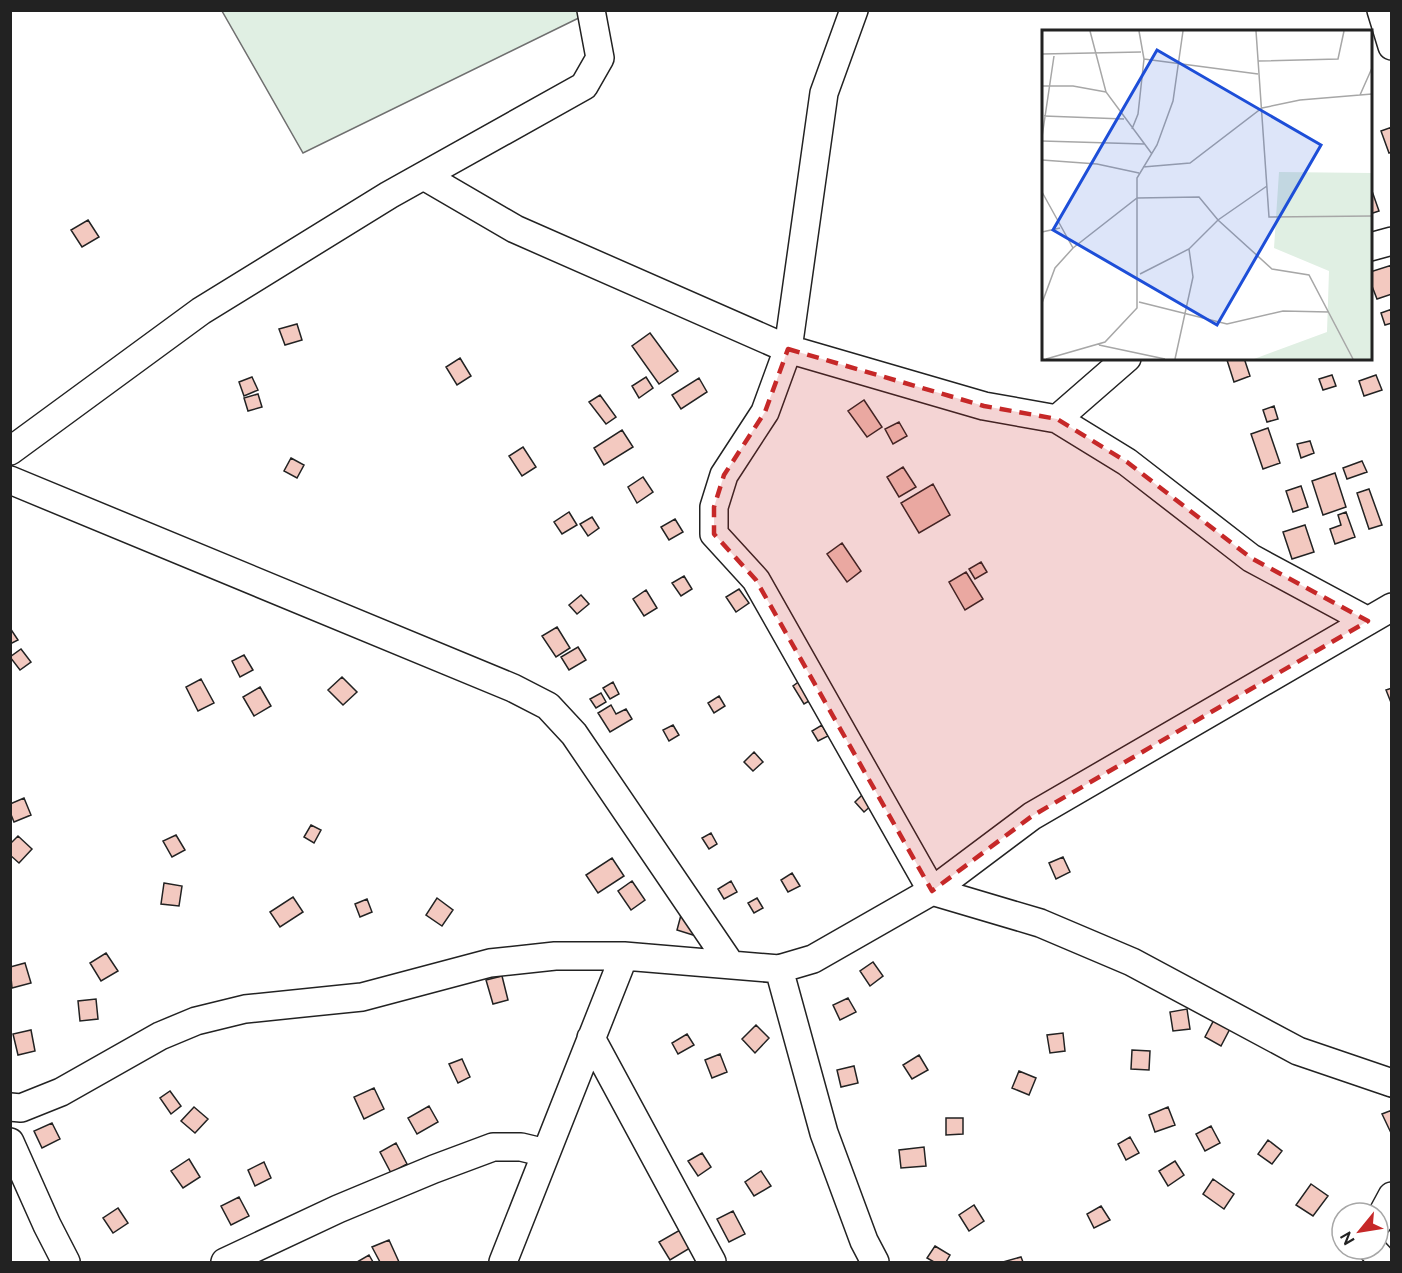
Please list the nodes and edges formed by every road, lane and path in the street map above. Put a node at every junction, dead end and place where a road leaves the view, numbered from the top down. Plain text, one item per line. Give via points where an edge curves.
1 (591, 10) edge
2 (854, 10) edge
3 (1381, 10) edge
4 (1392, 46) edge
5 (424, 176) junction
6 (1392, 241) edge
7 (1372, 247) edge
8 (788, 349) junction
9 (1125, 360) edge
10 (1057, 419) junction
11 (10, 451) edge
12 (10, 480) edge
13 (1392, 607) edge
14 (1368, 621) junction
15 (932, 891) junction
16 (624, 956) junction
17 (731, 965) junction
18 (779, 969) junction
19 (591, 1038) junction
20 (1392, 1083) edge
21 (10, 1107) edge
22 (10, 1142) edge
23 (546, 1153) junction
24 (508, 1251) edge
25 (66, 1263) edge
26 (225, 1263) edge
27 (528, 1263) edge
28 (712, 1263) edge
29 (875, 1263) edge

1 - 5 street via 600,58 584,86
2 - 8 street via 824,93
3 - 4 street
5 - 8 street via 515,228
5 - 11 street via 201,310
6 - 7 street
8 - 10 street via 984,406
8 - 15 street via 765,412 724,476 714,507 714,534 756,580
9 - 10 street
10 - 14 street via 1127,462 1251,558
12 - 17 street via 513,688 548,706 574,734
13 - 14 street
14 - 15 street via 1032,816
15 - 18 street via 813,959
15 - 20 street via 1040,923 1132,962 1298,1051
16 - 17 street
16 - 19 street
16 - 21 street via 555,956 490,963 362,997 245,1009 195,1021 160,1036 61,1092 21,1108
17 - 18 street
18 - 29 street via 824,1133
19 - 23 street
19 - 28 street
22 - 25 street
23 - 24 street
23 - 26 street via 493,1147 338,1209
24 - 27 street

